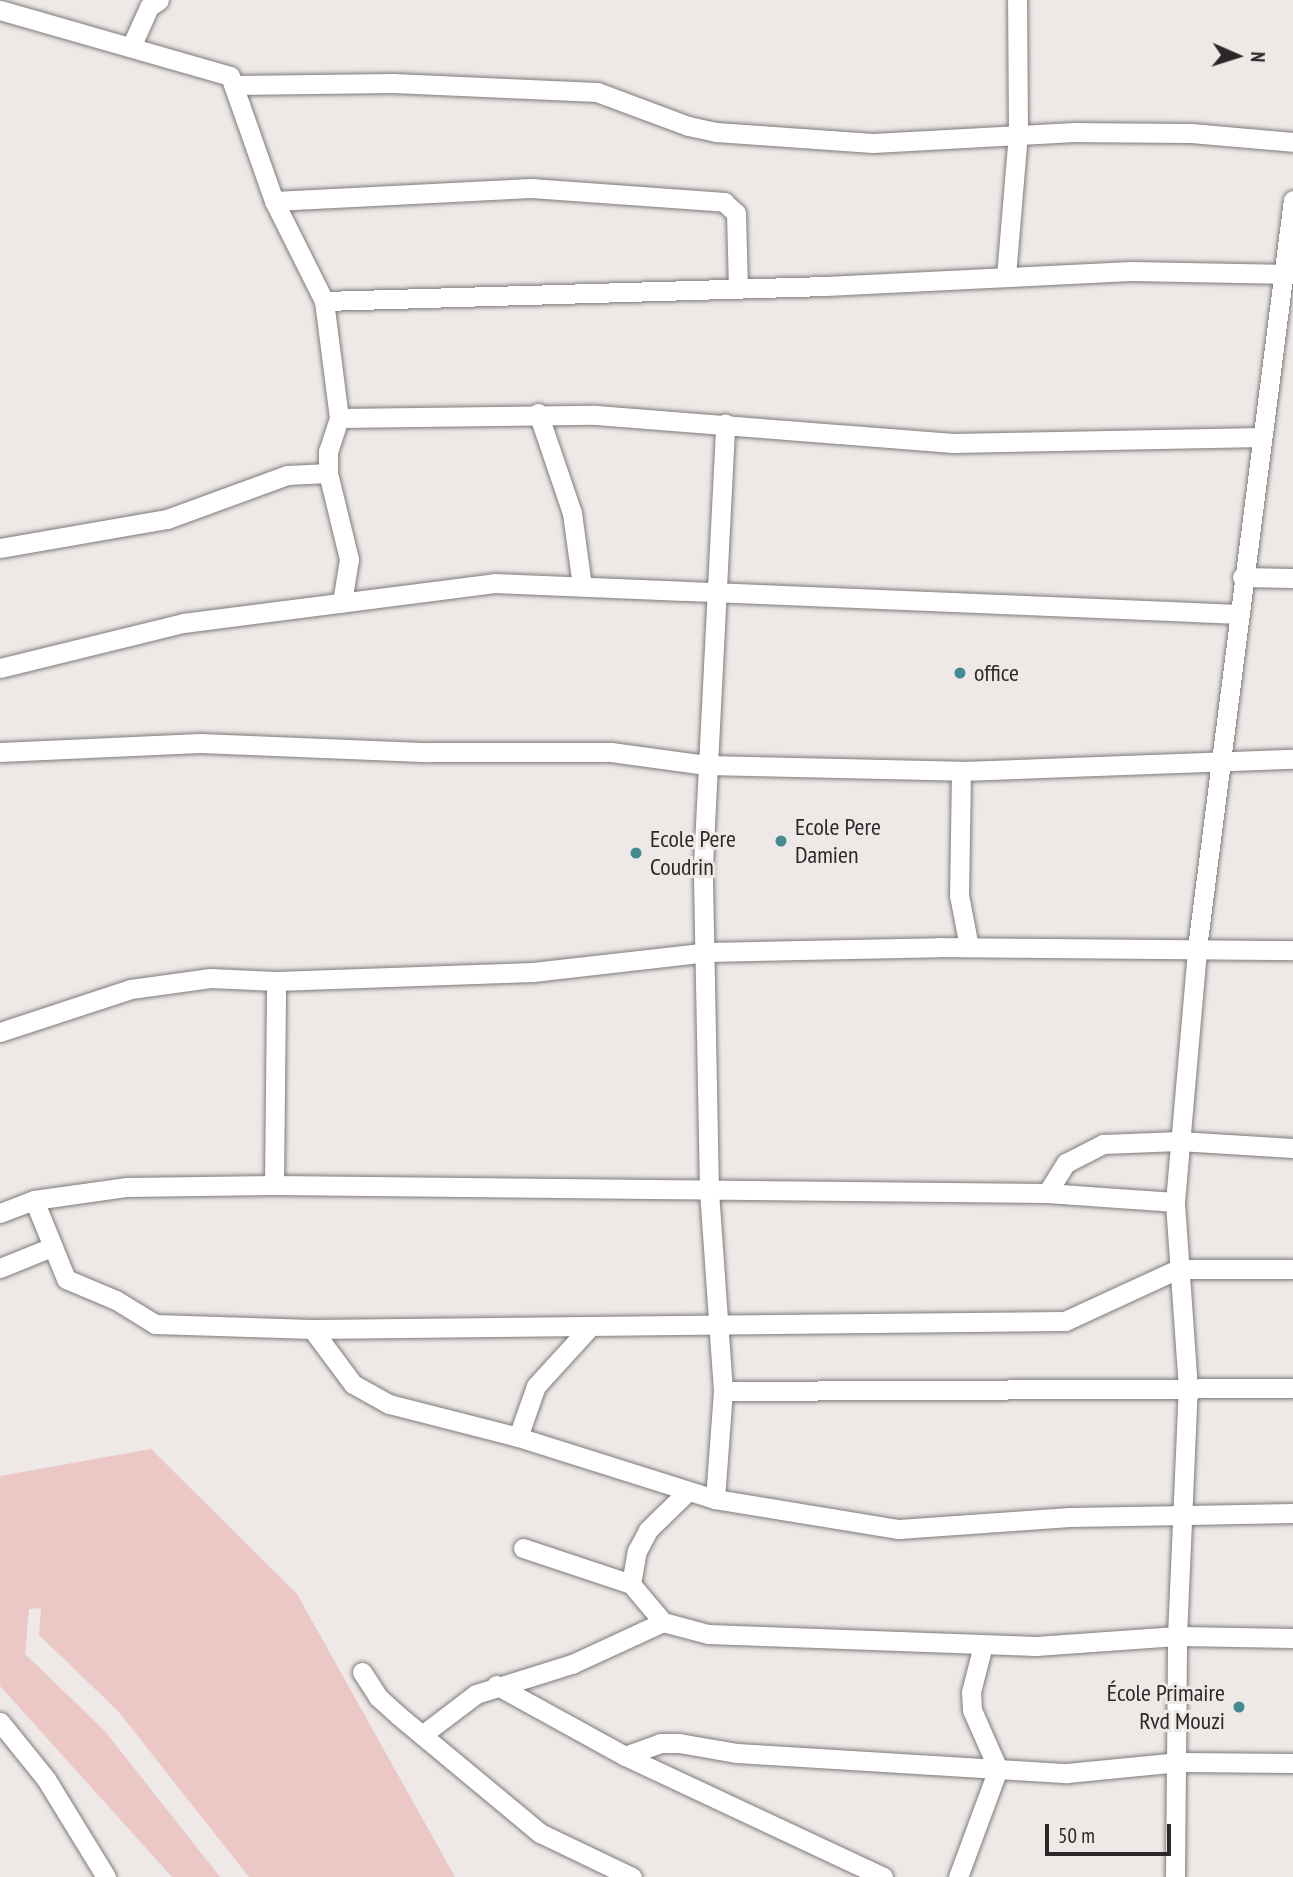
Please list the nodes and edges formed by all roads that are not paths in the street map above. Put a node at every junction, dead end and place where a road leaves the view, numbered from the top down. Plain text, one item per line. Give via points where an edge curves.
1 (3, 0) edge
2 (159, 0) edge
3 (1017, 0) edge
4 (0, 8) edge
5 (131, 47) junction
6 (234, 85) junction
7 (1018, 133) junction
8 (1293, 142) edge
9 (1293, 200) edge
10 (274, 201) junction
11 (1287, 274) edge
12 (1006, 276) junction
13 (738, 289) junction
14 (324, 301) junction
15 (538, 413) junction
16 (339, 418) junction
17 (725, 424) junction
18 (1262, 437) junction
19 (328, 473) junction
20 (0, 548) edge
21 (1242, 577) junction
22 (1293, 578) edge
23 (582, 586) junction
24 (715, 593) junction
25 (342, 602) junction
26 (1239, 614) junction
27 (0, 667) edge
28 (0, 752) edge
29 (1224, 759) junction
30 (1293, 760) edge
31 (706, 765) junction
32 (961, 771) junction
33 (969, 947) junction
34 (1197, 948) junction
35 (1293, 950) edge
36 (708, 952) junction
37 (276, 981) junction
38 (0, 1032) edge
39 (1179, 1141) junction
40 (1293, 1147) edge
41 (274, 1185) junction
42 (709, 1191) junction
43 (1047, 1193) junction
44 (34, 1200) junction
45 (1175, 1202) junction
46 (0, 1213) edge
47 (52, 1247) junction
48 (0, 1268) edge
49 (1178, 1269) junction
50 (1293, 1269) edge
51 (717, 1324) junction
52 (589, 1328) junction
53 (312, 1329) junction
54 (1293, 1388) edge
55 (1188, 1390) junction
56 (723, 1391) junction
57 (518, 1437) junction
58 (688, 1491) junction
59 (715, 1499) junction
60 (1293, 1513) edge
61 (1185, 1516) junction
62 (523, 1548) dead end
63 (631, 1584) junction
64 (663, 1622) junction
65 (1177, 1636) junction
66 (1293, 1639) edge
67 (983, 1645) junction
68 (362, 1672) dead end
69 (496, 1685) junction
70 (0, 1722) edge
71 (422, 1735) junction
72 (625, 1756) junction
73 (1179, 1762) junction
74 (1293, 1763) edge
75 (998, 1769) junction
76 (106, 1877) edge
77 (632, 1877) edge
78 (883, 1877) edge
79 (958, 1877) edge
80 (1175, 1877) edge

1 - 4 street
2 - 5 street via 149,7
3 - 7 street
4 - 5 street
5 - 6 street via 221,70
6 - 7 street via 393,82 597,92 716,132 873,143
6 - 10 street
7 - 8 street via 1191,133
7 - 12 street
9 - 11 street
10 - 13 street via 531,188 724,202 736,213
10 - 14 street
11 - 12 street via 1131,271
11 - 18 street
12 - 13 street
13 - 14 street
14 - 16 street
15 - 16 street
15 - 17 street
15 - 23 street via 572,513
16 - 19 street via 328,451
17 - 18 street via 953,443
17 - 24 street
18 - 21 street
19 - 20 street via 287,475 167,519
19 - 25 street via 349,559
21 - 22 street
21 - 26 street
23 - 24 street
23 - 25 street via 494,583
24 - 26 street
24 - 31 street
25 - 27 street via 183,623
26 - 29 street
28 - 31 street via 200,743 428,752 611,752
29 - 30 street
29 - 32 street
29 - 34 street
31 - 32 street
31 - 36 street
32 - 33 street via 959,895
33 - 34 street
33 - 36 street
34 - 35 street
34 - 39 street
36 - 37 street via 533,972
36 - 42 street
37 - 38 street via 210,978 131,989
37 - 41 street
39 - 40 street
39 - 43 street via 1115,1143 1082,1152 1066,1163
39 - 45 street
41 - 42 street
41 - 44 street via 127,1187
42 - 43 street
42 - 51 street
43 - 45 street
44 - 46 street
44 - 47 street
45 - 49 street
47 - 48 street
47 - 53 street via 68,1282 116,1300 151,1322
49 - 50 street
49 - 51 street via 1065,1321
49 - 55 street
51 - 52 street
51 - 56 street
52 - 53 street
52 - 57 street via 536,1386
53 - 57 street via 353,1384 370,1394 451,1423
54 - 55 street
55 - 56 street
55 - 61 street
56 - 59 street
57 - 58 street
58 - 59 street
58 - 63 street via 648,1530 637,1550
59 - 61 street via 899,1529 1069,1517
60 - 61 street
61 - 65 street
62 - 63 street
63 - 64 street
64 - 67 street via 708,1634
64 - 69 street via 572,1664
65 - 66 street
65 - 67 street
65 - 73 street
67 - 75 street via 971,1692 972,1710
68 - 71 street via 378,1697
69 - 71 street via 476,1694
69 - 72 street
70 - 76 street via 46,1779
71 - 77 street via 540,1833
72 - 75 street via 660,1743 679,1743 737,1753
72 - 78 street
73 - 74 street
73 - 75 street via 1067,1773
73 - 80 street
75 - 79 street

